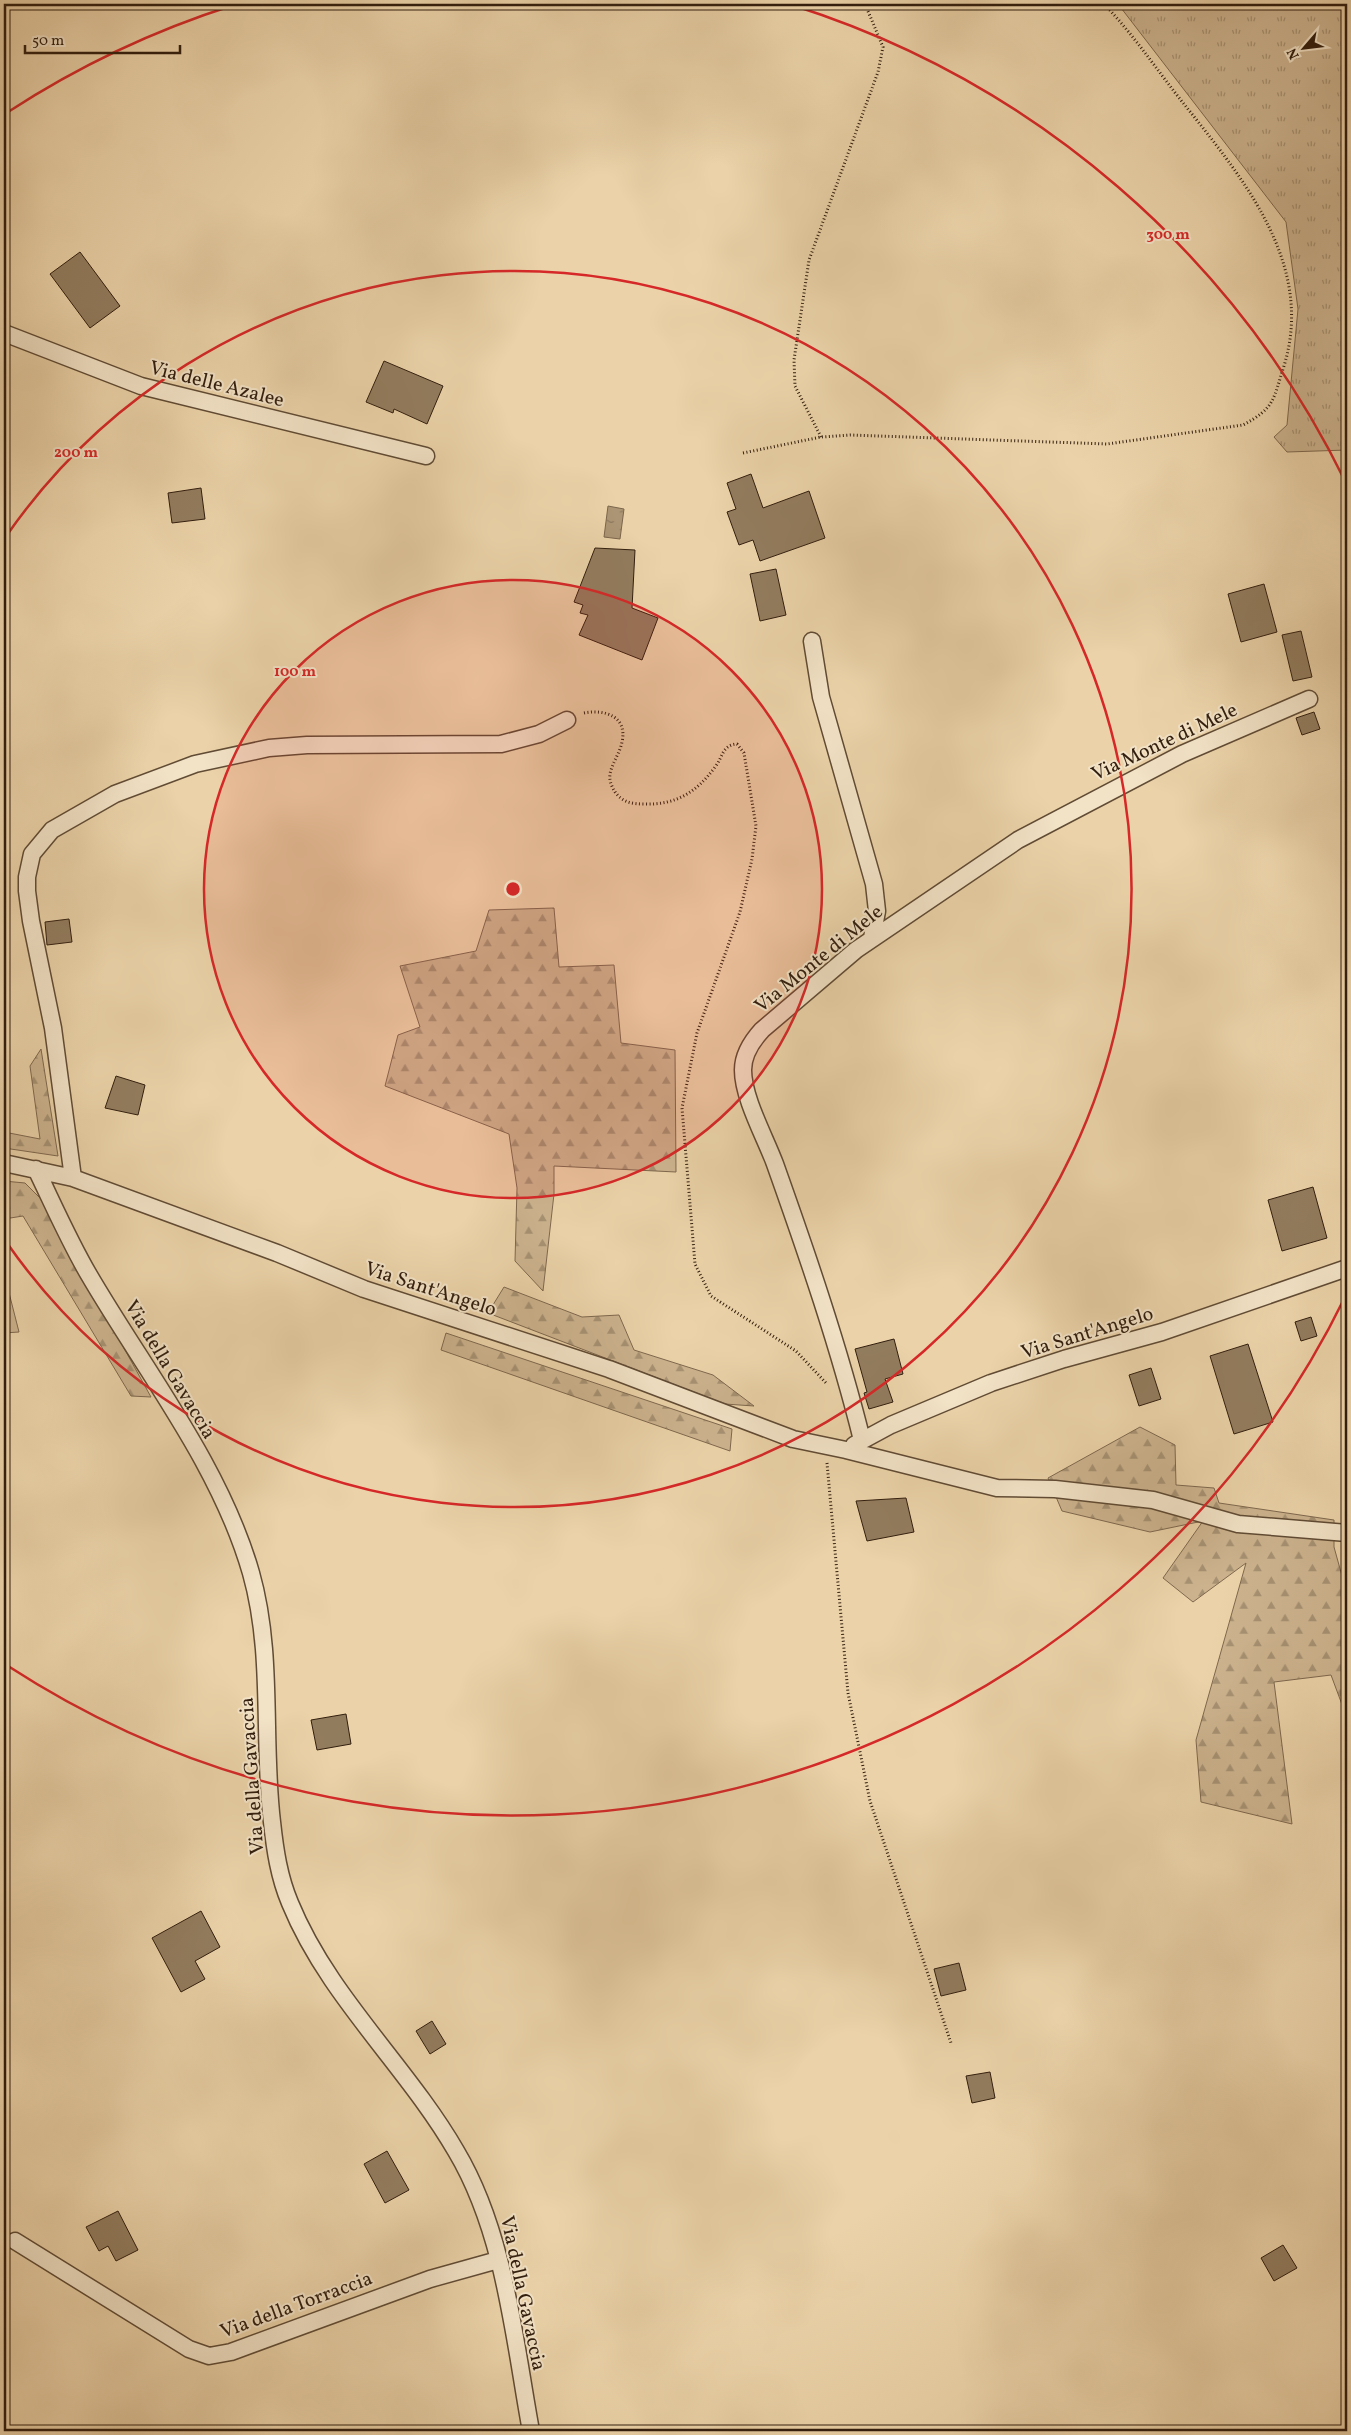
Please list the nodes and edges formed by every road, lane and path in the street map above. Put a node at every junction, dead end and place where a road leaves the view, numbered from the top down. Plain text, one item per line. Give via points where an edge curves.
1 (865, 4) edge
2 (1104, 4) edge
3 (4, 333) edge
4 (821, 437) junction
5 (743, 453) dead end
6 (426, 456) dead end
7 (812, 641) dead end
8 (1309, 699) dead end
9 (567, 720) joint
10 (872, 938) junction
11 (4, 1164) edge
12 (36, 1169) junction
13 (73, 1178) junction
14 (1347, 1268) edge
15 (832, 1390) dead end
16 (862, 1440) junction
17 (825, 1446) junction
18 (846, 1450) junction
19 (1347, 1534) edge
20 (951, 2043) dead end
21 (16, 2241) dead end
22 (498, 2260) junction
23 (531, 2431) edge

1 - 4 path via 883,47 878,72 809,260 794,360 795,386
2 - 4 path via 1240,175 1271,228 1290,294 1293,320 1286,360 1272,404 1262,415 1243,425 1107,444 850,435
3 - 6 street, Via delle Azalee via 107,374 169,394
4 - 5 path
7 - 10 street via 821,697 874,884 877,911
8 - 10 street, Via Monte di Mele via 1182,754 1062,815 1018,840
9 - 13 street via 539,734 501,744 269,748 195,764 115,794 52,830 32,854 28,864 27,891 53,1028
9 - 15 path via 581,713 596,711 614,716 620,722 622,742 610,775 611,786 616,794 631,804 675,801 706,779 717,766 725,748 737,744 744,753 756,826 752,859 740,912 697,1033 682,1108 695,1264 711,1296 796,1351
10 - 16 street, Via Monte di Mele via 762,1030 748,1048 743,1070 749,1097 775,1163 837,1350
11 - 12 street, Via Sant'Angelo
12 - 13 street, Via Sant'Angelo
12 - 22 street, Via della Gavaccia via 89,1274 212,1480 250,1570 262,1629 266,1670 267,1770 274,1844 290,1904 325,1968 456,2150 485,2213
13 - 17 street, Via Sant'Angelo via 277,1253 364,1289 618,1372 793,1439
14 - 16 street, Via Sant'Angelo via 1162,1332 992,1383
16 - 18 street, Via Sant'Angelo
17 - 18 street, Via Sant'Angelo
17 - 20 path via 848,1693 870,1801
18 - 19 street, Via Sant'Angelo via 997,1488 1055,1489 1153,1500 1238,1524
21 - 22 street, Via della Torraccia via 189,2349 209,2356 231,2352 430,2279
22 - 23 street, Via della Gavaccia

